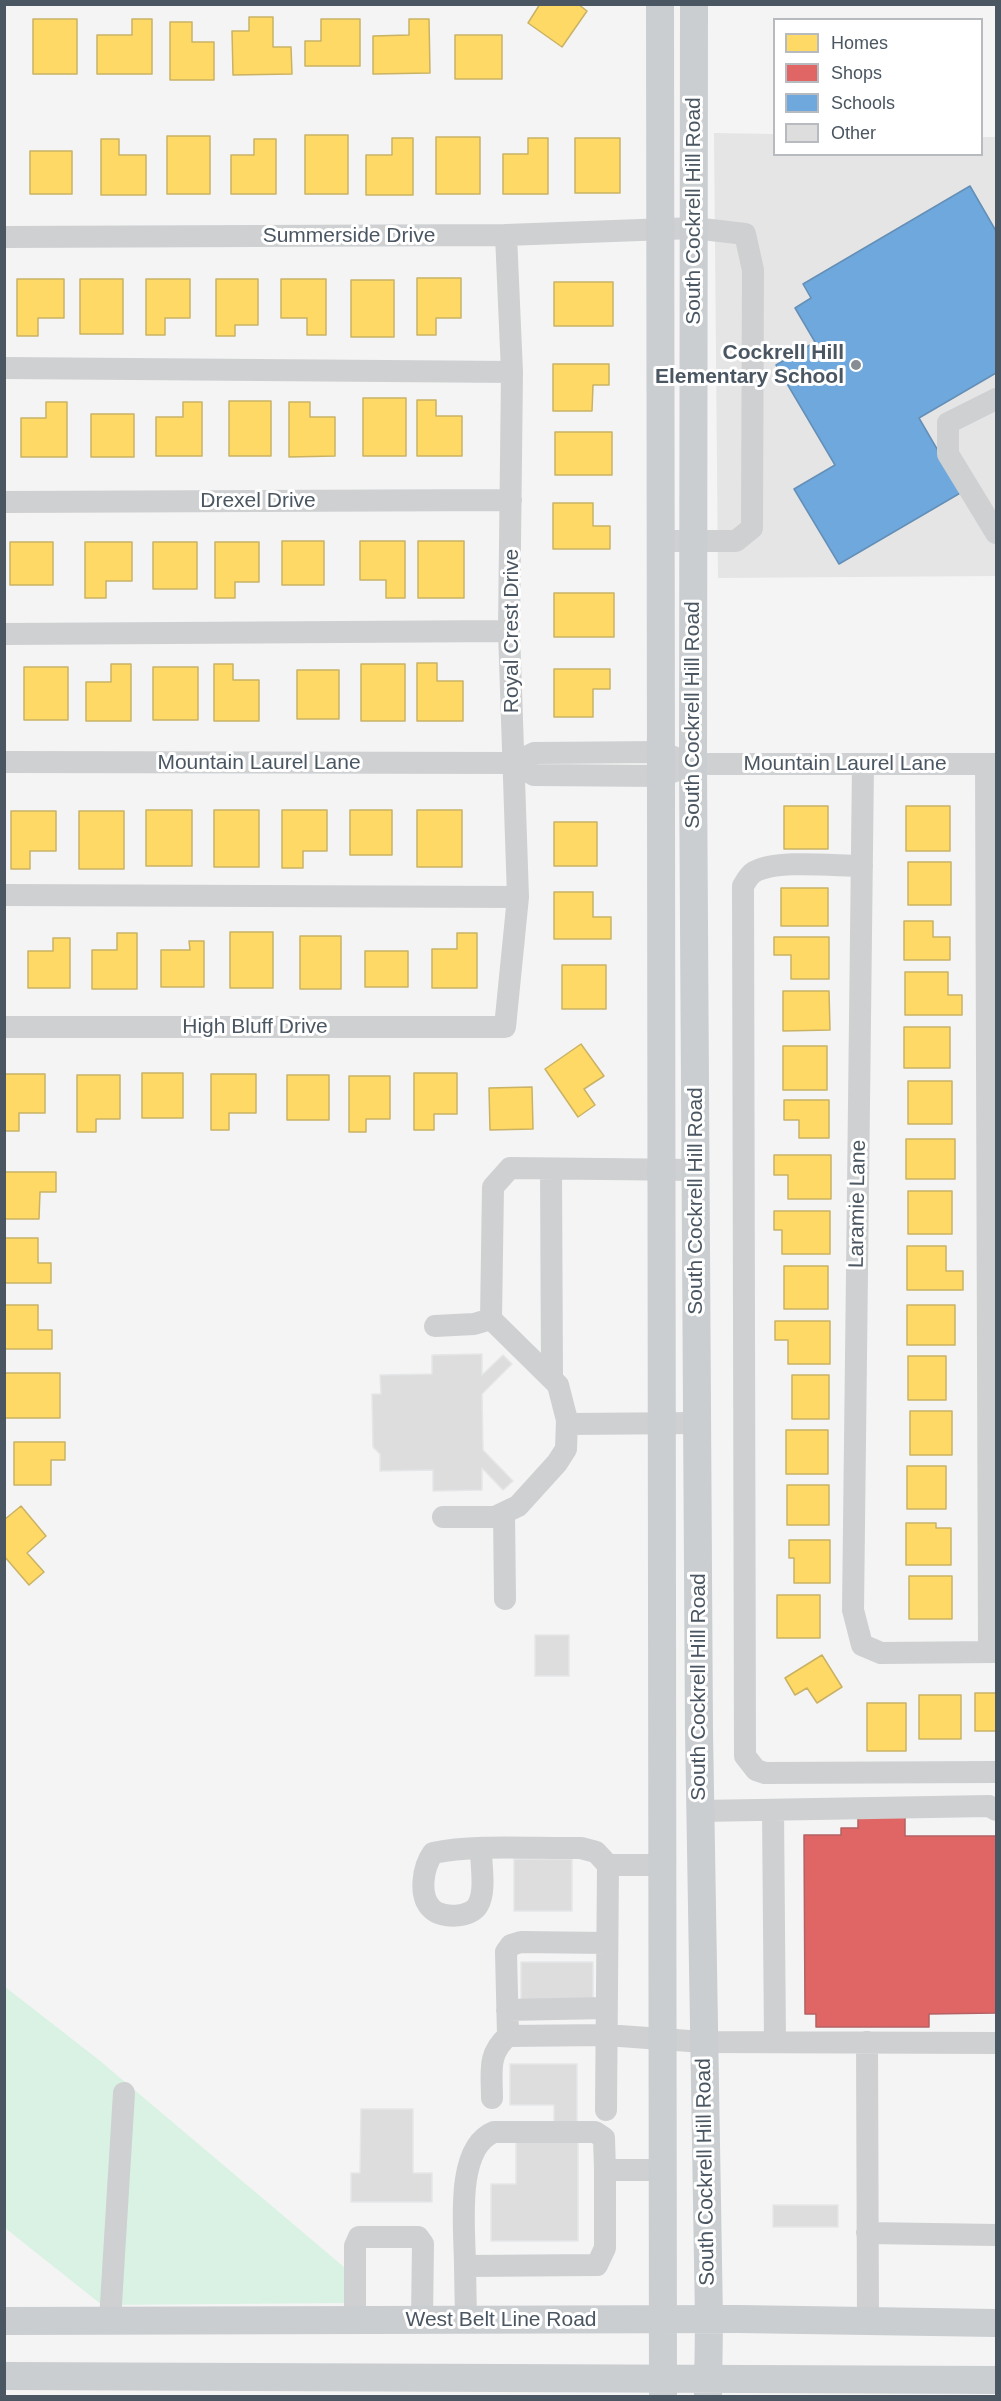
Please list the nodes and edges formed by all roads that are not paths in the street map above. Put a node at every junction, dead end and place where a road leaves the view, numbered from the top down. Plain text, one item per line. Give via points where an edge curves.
1 (660, 4) edge
2 (694, 4) edge
3 (694, 228) junction
4 (660, 229) junction
5 (506, 235) junction
6 (4, 237) edge
7 (4, 369) edge
8 (512, 372) junction
9 (996, 402) edge
10 (512, 500) junction
11 (4, 501) edge
12 (996, 533) edge
13 (693, 540) junction
14 (660, 541) junction
15 (509, 632) junction
16 (4, 634) edge
17 (4, 762) edge
18 (514, 763) junction
19 (660, 764) junction
20 (693, 764) junction
21 (991, 764) edge
22 (863, 765) junction
23 (862, 866) junction
24 (4, 895) edge
25 (518, 897) junction
26 (4, 1027) edge
27 (505, 1027) joint
28 (551, 1169) junction
29 (661, 1170) junction
30 (695, 1170) junction
31 (491, 1319) junction
32 (435, 1326) dead end
33 (552, 1376) junction
34 (662, 1423) junction
35 (697, 1423) junction
36 (567, 1424) junction
37 (504, 1513) junction
38 (443, 1517) dead end
39 (505, 1599) dead end
40 (993, 1652) edge
41 (996, 1772) edge
42 (700, 1810) junction
43 (773, 1810) junction
44 (996, 1810) edge
45 (481, 1850) dead end
46 (608, 1865) junction
47 (663, 1865) junction
48 (607, 1943) junction
49 (606, 2008) junction
50 (507, 2010) junction
51 (606, 2035) junction
52 (508, 2036) junction
53 (662, 2037) junction
54 (703, 2042) junction
55 (775, 2042) junction
56 (867, 2042) junction
57 (996, 2043) edge
58 (124, 2094) dead end
59 (492, 2098) dead end
60 (606, 2110) dead end
61 (605, 2170) junction
62 (663, 2170) junction
63 (867, 2233) junction
64 (996, 2235) edge
65 (465, 2266) junction
66 (110, 2320) junction
67 (355, 2320) junction
68 (422, 2320) junction
69 (466, 2320) junction
70 (663, 2320) junction
71 (709, 2320) junction
72 (4, 2321) edge
73 (868, 2321) junction
74 (996, 2323) edge
75 (4, 2376) edge
76 (996, 2380) edge
77 (663, 2388) edge
78 (708, 2388) edge

1 - 4 main road, South Cockrell Hill Road
2 - 3 main road, South Cockrell Hill Road
3 - 4 street, Summerside Drive
3 - 13 main road, South Cockrell Hill Road
3 - 13 street, Summerside Drive via 745,234 753,282 752,528 736,541
4 - 5 street, Summerside Drive
4 - 14 main road, South Cockrell Hill Road
5 - 6 street, Summerside Drive
5 - 8 street, Royal Crest Drive
7 - 8 street
8 - 10 street, Royal Crest Drive
9 - 12 street via 948,423 948,454
10 - 11 street, Drexel Drive
10 - 15 street, Royal Crest Drive
13 - 14 street
13 - 20 main road, South Cockrell Hill Road
14 - 19 main road, South Cockrell Hill Road
15 - 16 street
15 - 18 street, Royal Crest Drive
17 - 18 street, Mountain Laurel Lane
18 - 19 street, Mountain Laurel Lane via 534,775
18 - 25 street, Royal Crest Drive
19 - 20 street, Mountain Laurel Lane
19 - 29 main road, South Cockrell Hill Road
20 - 22 street, Mountain Laurel Lane
20 - 30 main road, South Cockrell Hill Road
21 - 22 street, Mountain Laurel Lane
21 - 40 street
22 - 23 street, Laramie Lane
23 - 40 street, Laramie Lane via 853,1610 862,1645 881,1653
23 - 41 street via 761,869 751,873 743,886 745,1756 750,1765 765,1773
24 - 25 street
25 - 27 street, Royal Crest Drive
26 - 27 street, High Bluff Drive
28 - 29 street
28 - 31 street via 510,1168 493,1187
28 - 33 street
29 - 30 street
29 - 34 main road, South Cockrell Hill Road
30 - 35 main road, South Cockrell Hill Road
31 - 32 street
31 - 33 street
33 - 36 street via 558,1385
34 - 35 street
34 - 36 street
34 - 47 main road, South Cockrell Hill Road
35 - 42 main road, South Cockrell Hill Road
36 - 37 street via 566,1449 557,1463 518,1506
37 - 38 street via 495,1517
37 - 39 street
42 - 43 street
42 - 54 main road, South Cockrell Hill Road
43 - 44 street via 989,1806
43 - 55 street
45 - 46 street via 581,1848 596,1852
46 - 47 street
46 - 48 street
47 - 53 main road, South Cockrell Hill Road
48 - 49 street
48 - 50 street via 511,1945 506,1952
49 - 50 street
49 - 51 street
50 - 52 street
51 - 52 street
51 - 53 street
51 - 60 street
52 - 59 street via 497,2045 493,2056
53 - 54 street
53 - 62 main road, South Cockrell Hill Road
54 - 55 street
54 - 71 main road, South Cockrell Hill Road
55 - 56 street
56 - 57 street
56 - 63 street
58 - 66 street
61 - 62 street
61 - 65 street via 605,2248 597,2265
61 - 65 street via 604,2138 600,2134 494,2132 477,2144 467,2172
62 - 70 main road, South Cockrell Hill Road
63 - 64 street
63 - 73 street
65 - 69 street
66 - 67 main road, West Belt Line Road
66 - 72 main road, West Belt Line Road
67 - 68 main road, West Belt Line Road
67 - 68 street via 355,2246 359,2237 418,2237 423,2244
68 - 69 main road, West Belt Line Road
69 - 70 main road, West Belt Line Road
70 - 71 main road, West Belt Line Road
70 - 77 main road, South Cockrell Hill Road
71 - 73 main road, West Belt Line Road
71 - 78 main road, South Cockrell Hill Road
73 - 74 main road, West Belt Line Road
75 - 77 main road
76 - 78 main road
77 - 78 main road

